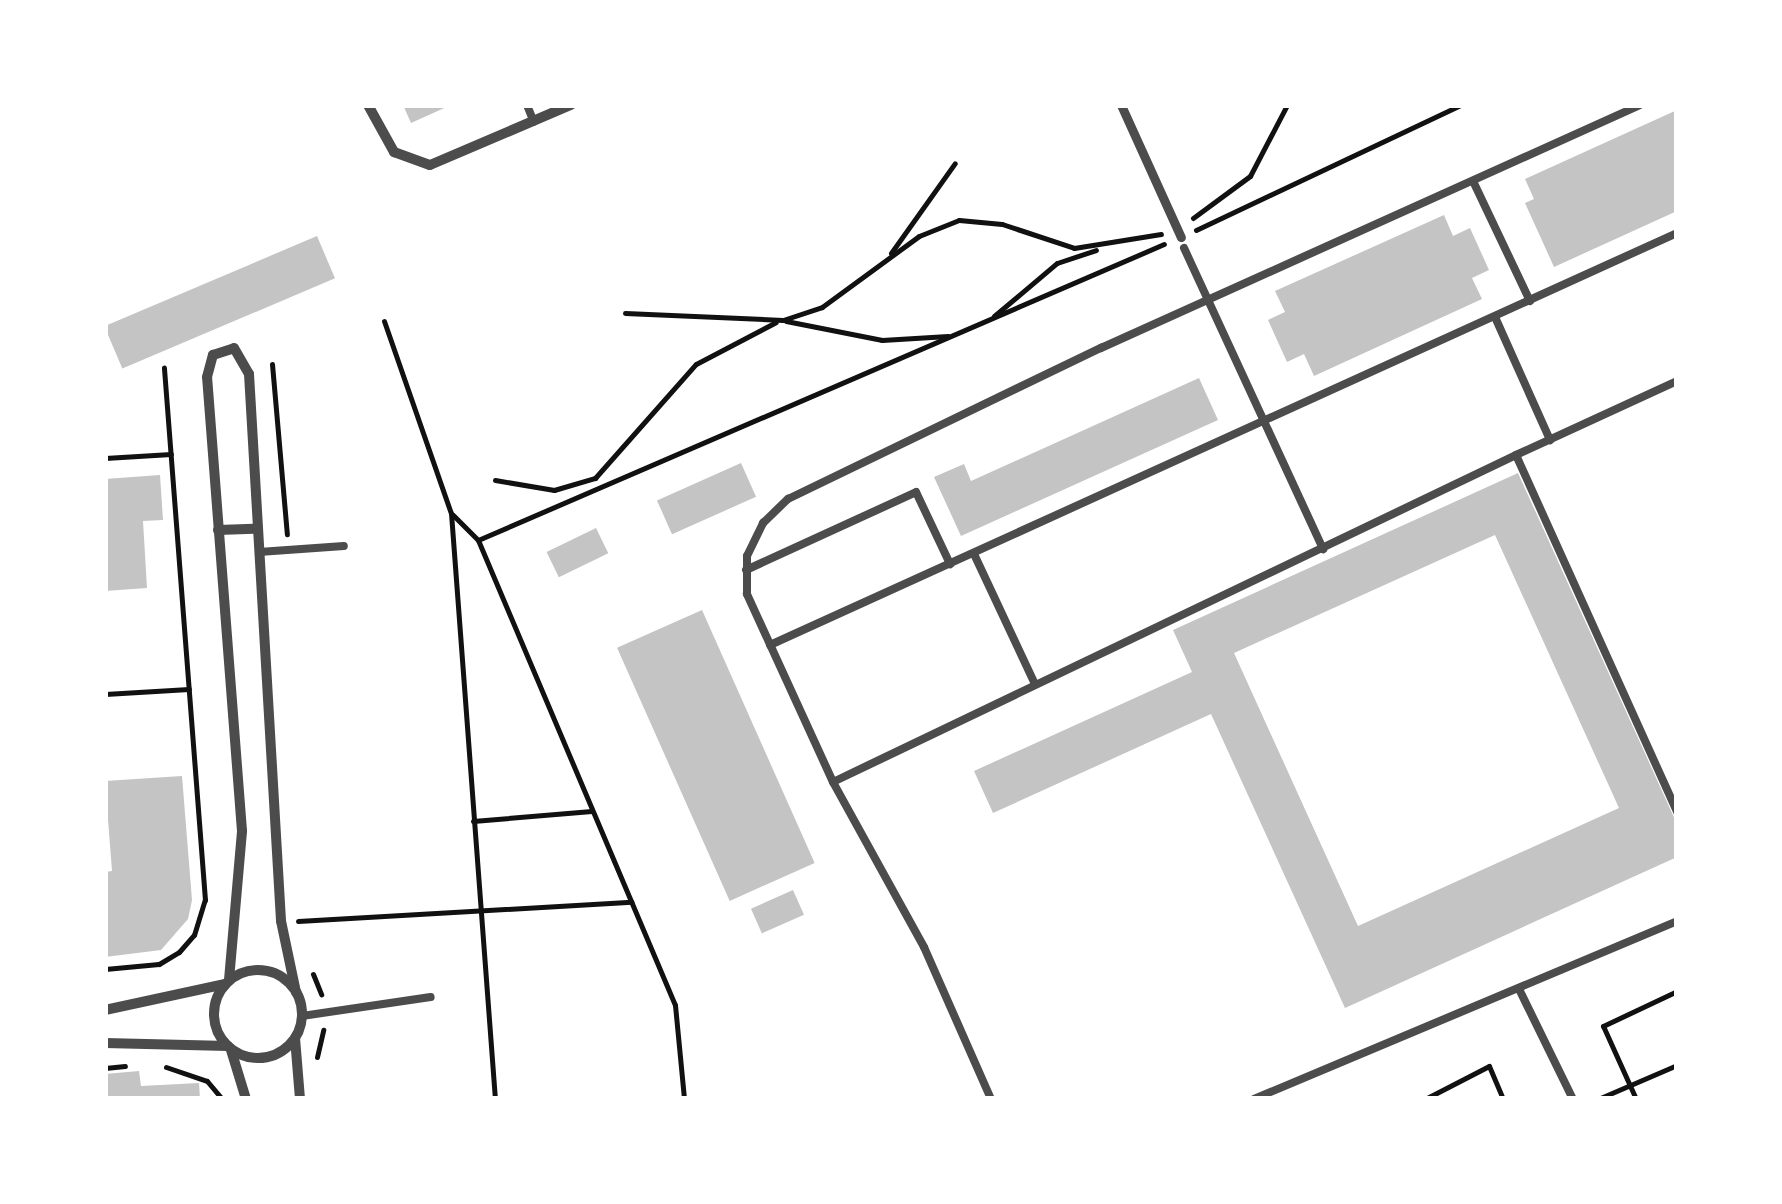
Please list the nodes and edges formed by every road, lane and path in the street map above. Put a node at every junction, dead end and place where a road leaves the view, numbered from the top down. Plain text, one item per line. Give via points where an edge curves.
1 (368, 105) edge
2 (526, 105) edge
3 (570, 105) edge
4 (1121, 105) edge
5 (1287, 105) edge
6 (1460, 105) edge
7 (1640, 105) edge
8 (534, 122) junction
9 (955, 163) dead end
10 (1473, 181) junction
11 (1677, 233) edge
12 (1180, 237) junction
13 (1104, 248) junction
14 (882, 263) junction
15 (1208, 301) junction
16 (1530, 301) junction
17 (625, 313) dead end
18 (1495, 316) junction
19 (782, 320) junction
20 (384, 321) dead end
21 (987, 322) junction
22 (956, 335) junction
23 (164, 368) dead end
24 (1677, 381) edge
25 (1265, 423) junction
26 (1550, 440) junction
27 (171, 454) junction
28 (1516, 455) junction
29 (105, 458) edge
30 (495, 480) dead end
31 (451, 512) junction
32 (254, 529) junction
33 (218, 530) junction
34 (478, 540) junction
35 (344, 546) dead end
36 (1323, 549) junction
37 (256, 552) junction
38 (974, 554) junction
39 (950, 564) junction
40 (746, 570) junction
41 (770, 644) junction
42 (1035, 684) junction
43 (189, 689) junction
44 (105, 694) edge
45 (833, 782) junction
46 (592, 810) junction
47 (1677, 812) edge
48 (473, 821) junction
49 (631, 902) junction
50 (480, 910) junction
51 (1677, 920) edge
52 (300, 921) dead end
53 (105, 969) edge
54 (319, 977) dead end
55 (228, 982) junction
56 (1519, 989) junction
57 (1677, 991) edge
58 (296, 992) junction
59 (430, 997) dead end
60 (105, 1010) edge
61 (322, 1013) junction
62 (302, 1016) junction
63 (295, 1038) junction
64 (105, 1043) edge
65 (229, 1048) junction
66 (314, 1061) dead end
67 (147, 1065) dead end
68 (1677, 1065) edge
69 (138, 1066) dead end
70 (105, 1068) edge
71 (1630, 1085) junction
72 (222, 1099) edge
73 (246, 1099) edge
74 (300, 1099) edge
75 (495, 1099) edge
76 (684, 1099) edge
77 (991, 1099) edge
78 (1254, 1099) edge
79 (1425, 1099) edge
80 (1503, 1099) edge
81 (1573, 1099) edge
82 (1598, 1099) edge
83 (1636, 1099) edge

1 - 8 street via 394,152 430,166
2 - 8 lane
3 - 8 street
4 - 12 street
5 - 12 path via 1250,176
6 - 12 path
7 - 10 lane
9 - 14 path
10 - 15 lane
10 - 16 lane
11 - 16 lane
12 - 13 path
12 - 15 lane
12 - 21 path
13 - 14 path via 1056,246 1002,224 959,220 939,224
13 - 21 path via 1056,263
14 - 19 path via 822,307
15 - 25 lane
15 - 40 lane via 804,487 763,523
16 - 18 lane
17 - 19 path
18 - 25 lane
18 - 26 lane
19 - 22 path via 882,340
19 - 30 path via 696,364 595,478 554,490
20 - 31 path
21 - 22 path
22 - 34 path
23 - 27 path
24 - 26 lane
25 - 36 lane
25 - 38 lane
26 - 28 lane
27 - 29 path
27 - 43 path
28 - 36 lane
28 - 47 lane
31 - 34 path
31 - 48 path
32 - 33 street
32 - 33 street via 247,362 234,348 222,348 213,354 207,376
32 - 37 street
33 - 55 street via 242,830
34 - 46 path
35 - 37 lane
36 - 42 lane
37 - 58 street via 281,921
38 - 39 lane
38 - 42 lane
39 - 40 lane via 916,492
39 - 41 lane
40 - 41 lane via 748,594
41 - 45 lane
42 - 45 lane
43 - 44 path
43 - 53 path via 205,900 200,919 179,952 159,964
45 - 77 lane via 924,947
46 - 48 path
46 - 49 path
48 - 50 path
49 - 50 path
49 - 76 path via 674,1005
50 - 52 path
50 - 75 path
51 - 56 lane
54 - 61 path
55 - 58 street via 242,972 273,972
55 - 60 street
55 - 65 street via 216,996 214,1022
56 - 78 lane
56 - 81 lane
57 - 71 path via 1604,1026
58 - 62 street
59 - 61 lane
61 - 62 lane
61 - 66 path via 324,1043
62 - 63 street
63 - 65 street via 259,1058
63 - 74 street
64 - 65 street
65 - 73 street
67 - 72 path via 208,1081
68 - 71 path
69 - 70 path
71 - 82 path
71 - 83 path
79 - 80 path via 1488,1066

